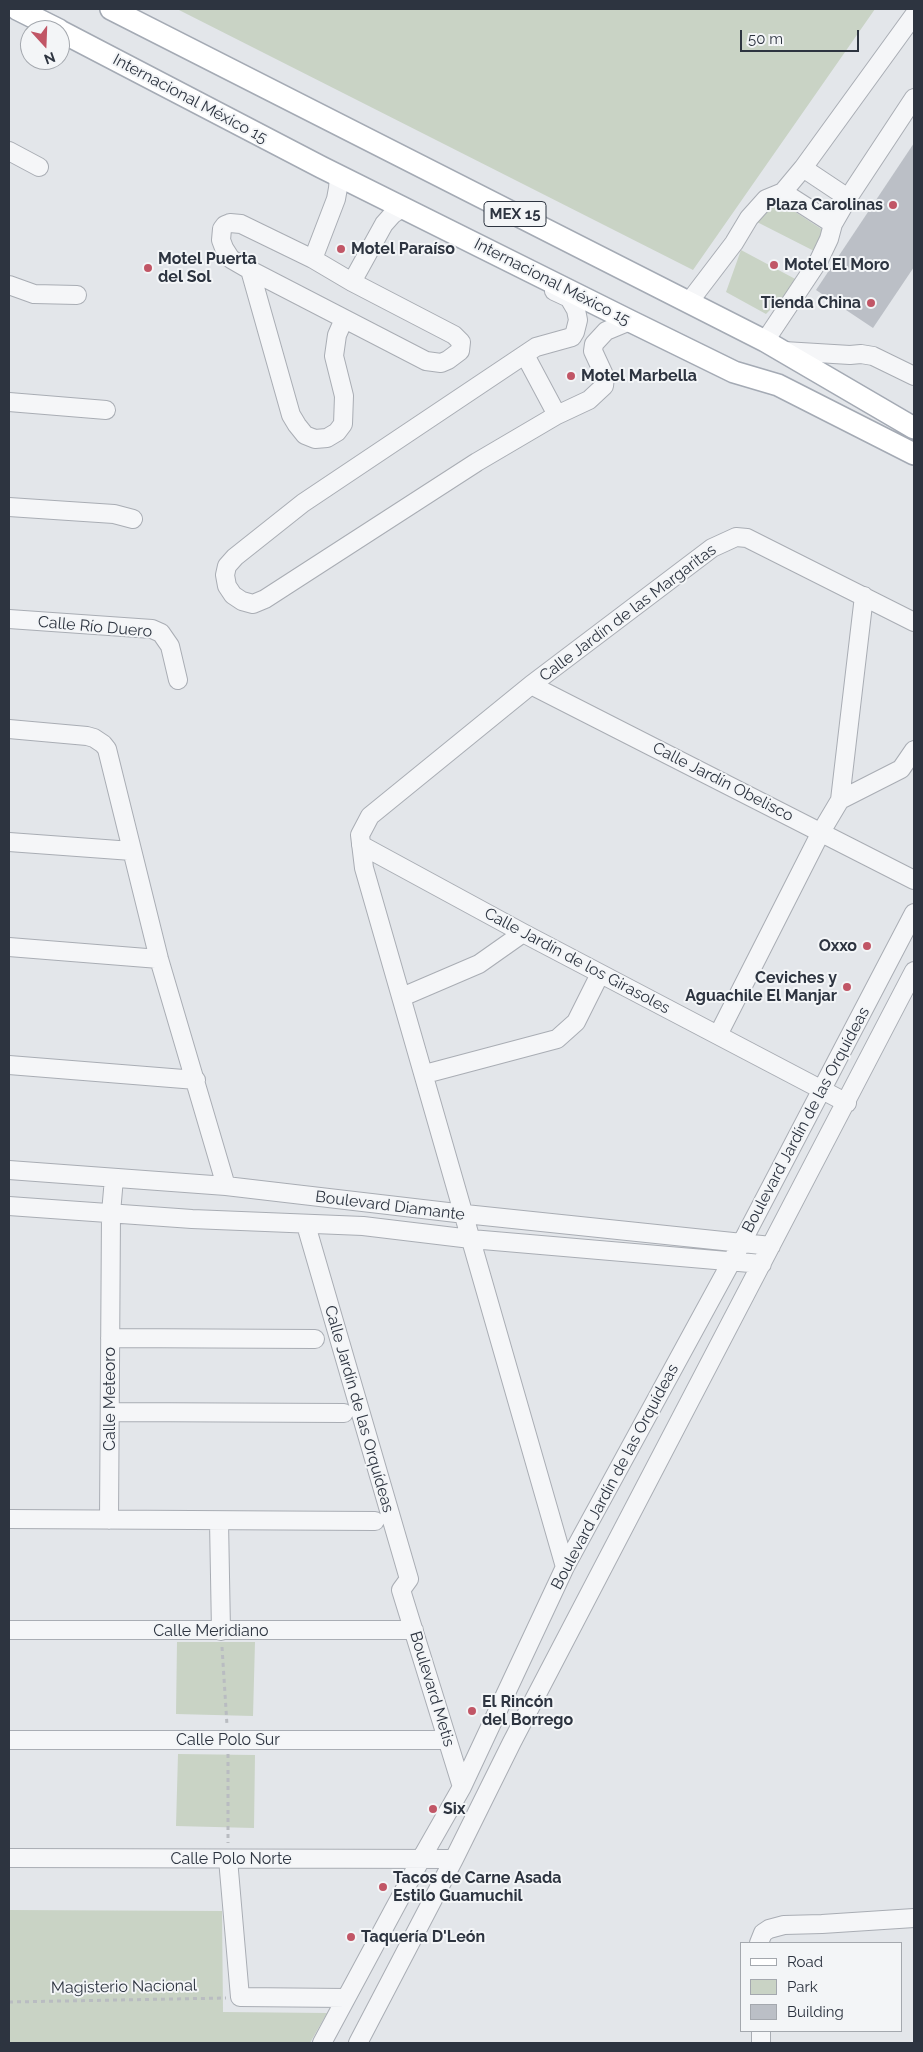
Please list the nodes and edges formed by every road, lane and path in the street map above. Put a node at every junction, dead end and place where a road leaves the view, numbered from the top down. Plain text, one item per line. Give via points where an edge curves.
1 (18, 9) edge
2 (111, 9) edge
3 (914, 15) edge
4 (39, 20) edge
5 (70, 36) edge
6 (914, 98) edge
7 (9, 151) edge
8 (39, 166) dead end
9 (321, 167) junction
10 (803, 168) junction
11 (783, 192) junction
12 (848, 198) junction
13 (403, 207) junction
14 (833, 224) junction
15 (313, 259) junction
16 (520, 266) junction
17 (250, 270) junction
18 (352, 282) junction
19 (9, 285) edge
20 (77, 295) dead end
21 (689, 302) junction
22 (344, 319) junction
23 (630, 321) junction
24 (765, 341) junction
25 (784, 351) junction
26 (525, 355) junction
27 (914, 376) edge
28 (788, 390) junction
29 (9, 402) edge
30 (106, 410) dead end
31 (557, 415) junction
32 (914, 418) edge
33 (914, 428) edge
34 (914, 454) edge
35 (914, 460) edge
36 (9, 507) edge
37 (133, 519) dead end
38 (864, 596) junction
39 (9, 619) edge
40 (914, 622) edge
41 (178, 680) dead end
42 (531, 685) junction
43 (9, 729) edge
44 (914, 750) edge
45 (840, 800) junction
46 (820, 832) junction
47 (9, 842) edge
48 (361, 845) junction
49 (132, 851) junction
50 (914, 880) edge
51 (914, 913) edge
52 (523, 933) junction
53 (9, 947) edge
54 (159, 959) junction
55 (914, 971) edge
56 (600, 974) junction
57 (402, 997) junction
58 (718, 1035) junction
59 (9, 1065) edge
60 (425, 1074) junction
61 (196, 1080) junction
62 (822, 1091) junction
63 (847, 1103) junction
64 (9, 1170) edge
65 (114, 1178) junction
66 (226, 1186) junction
67 (9, 1206) edge
68 (111, 1213) junction
69 (465, 1214) junction
70 (306, 1225) junction
71 (471, 1239) junction
72 (741, 1244) junction
73 (771, 1246) junction
74 (731, 1263) junction
75 (762, 1264) junction
76 (110, 1338) junction
77 (315, 1338) dead end
78 (111, 1412) junction
79 (344, 1413) dead end
80 (9, 1519) edge
81 (109, 1520) junction
82 (220, 1521) junction
83 (374, 1521) dead end
84 (565, 1567) junction
85 (401, 1590) joint
86 (9, 1630) edge
87 (414, 1630) junction
88 (221, 1631) junction
89 (9, 1740) edge
90 (447, 1740) junction
91 (462, 1787) junction
92 (9, 1858) edge
93 (228, 1859) junction
94 (421, 1859) junction
95 (454, 1859) junction
96 (914, 1918) edge
97 (762, 1938) edge
98 (240, 1997) junction
99 (346, 1998) junction
100 (9, 2002) edge
101 (322, 2043) edge
102 (358, 2043) edge

1 - 4 main road, Internacional México 15 / MEX 15
2 - 21 main road, MEX 15
3 - 10 street
5 - 9 main road, Internacional México 15 / MEX 15
6 - 12 street
7 - 8 street
9 - 13 main road, Internacional México 15 / MEX 15
9 - 15 street via 339,178 336,199
10 - 11 street
10 - 12 street
11 - 14 street
11 - 21 street via 766,199 749,218
12 - 14 street
13 - 16 main road, Internacional México 15 / MEX 15
13 - 18 street via 384,224
14 - 24 street via 830,239 819,260
15 - 17 street via 241,224 225,225 221,240 227,254
15 - 18 street
16 - 23 main road, Internacional México 15 / MEX 15
16 - 26 street via 541,284 569,298 578,320 572,337 543,344
17 - 22 street
17 - 22 street via 291,415 305,435 315,439 327,438 343,424 344,396 334,356 337,335
18 - 22 street via 454,335 462,346 448,360 426,361
19 - 20 street via 34,294
21 - 24 main road, MEX 15
23 - 28 main road, Internacional México 15 / MEX 15 via 734,372
23 - 31 street via 606,331 594,344 593,351 606,377 604,386 589,400
24 - 25 main road, MEX 15
25 - 27 street via 874,356
25 - 32 street
25 - 33 main road, MEX 15
26 - 31 street
26 - 31 street via 303,503 235,557 227,566 227,586 242,601 253,604 265,600 477,462
28 - 34 main road, Internacional México 15 / MEX 15
28 - 35 street
29 - 30 street
36 - 37 street via 114,514
38 - 40 street, Calle Jardín de las Margaritas
38 - 42 street, Calle Jardín de las Margaritas via 747,538 736,537 712,548
38 - 45 street
39 - 41 street, Calle Río Duero via 152,629 161,633 170,646
42 - 46 street, Calle Jardín Obelisco
42 - 48 street, Calle Jardín de las Margaritas via 370,816 360,835
43 - 49 street via 87,736 103,744
44 - 45 street via 901,769
45 - 46 street
46 - 50 street, Calle Jardín Obelisco
46 - 58 street
47 - 49 street
48 - 52 street, Calle Jardín de los Girasoles
48 - 57 street via 364,868
49 - 54 street
51 - 62 street, Boulevard Jardín de las Orquídeas
52 - 56 street, Calle Jardín de los Girasoles
52 - 57 street via 479,964
53 - 54 street
54 - 61 street
55 - 63 street, Boulevard Jardín de las Orquídeas
56 - 58 street, Calle Jardín de los Girasoles
56 - 60 street via 576,1022 557,1039
57 - 60 street
58 - 62 street, Calle Jardín de los Girasoles
59 - 61 street
60 - 69 street
61 - 66 street
62 - 63 street, Calle Jardín de los Girasoles
62 - 72 street, Boulevard Jardín de las Orquídeas
63 - 73 street, Boulevard Jardín de las Orquídeas
64 - 65 street, Boulevard Diamante
65 - 66 street, Boulevard Diamante
65 - 68 street, Calle Meteoro
66 - 69 street, Boulevard Diamante
67 - 68 street, Boulevard Diamante
68 - 70 street, Boulevard Diamante
68 - 76 street, Calle Meteoro
69 - 71 street
69 - 72 street, Boulevard Diamante
70 - 71 street, Boulevard Diamante via 363,1226
70 - 85 street, Calle Jardín de las Orquídeas via 409,1579
71 - 74 street, Boulevard Diamante
71 - 84 street
72 - 73 street, Boulevard Diamante
72 - 74 street, Boulevard Jardín de las Orquídeas
73 - 75 street, Boulevard Jardín de las Orquídeas
74 - 75 street, Boulevard Diamante
74 - 84 street, Boulevard Jardín de las Orquídeas
75 - 95 street, Boulevard Jardín de las Orquídeas
76 - 77 street
76 - 78 street, Calle Meteoro
78 - 79 street
78 - 81 street, Calle Meteoro
80 - 81 street
81 - 82 street
82 - 83 street
82 - 88 street
84 - 91 street, Boulevard Jardín de las Orquídeas
85 - 87 street, Boulevard Metis
86 - 88 street, Calle Meridiano
87 - 88 street, Calle Meridiano
87 - 90 street, Boulevard Metis
89 - 90 street, Calle Polo Sur
90 - 91 street, Boulevard Metis
91 - 94 street, Boulevard Jardín de las Orquídeas
92 - 93 street, Calle Polo Norte
93 - 94 street, Calle Polo Norte
93 - 98 street
94 - 95 street, Calle Polo Norte
94 - 99 street, Boulevard Jardín de las Orquídeas
95 - 102 street, Boulevard Jardín de las Orquídeas
96 - 97 street via 784,1925 769,1929
98 - 99 street
98 - 100 path, Magisterio Nacional
99 - 101 street, Boulevard Jardín de las Orquídeas

